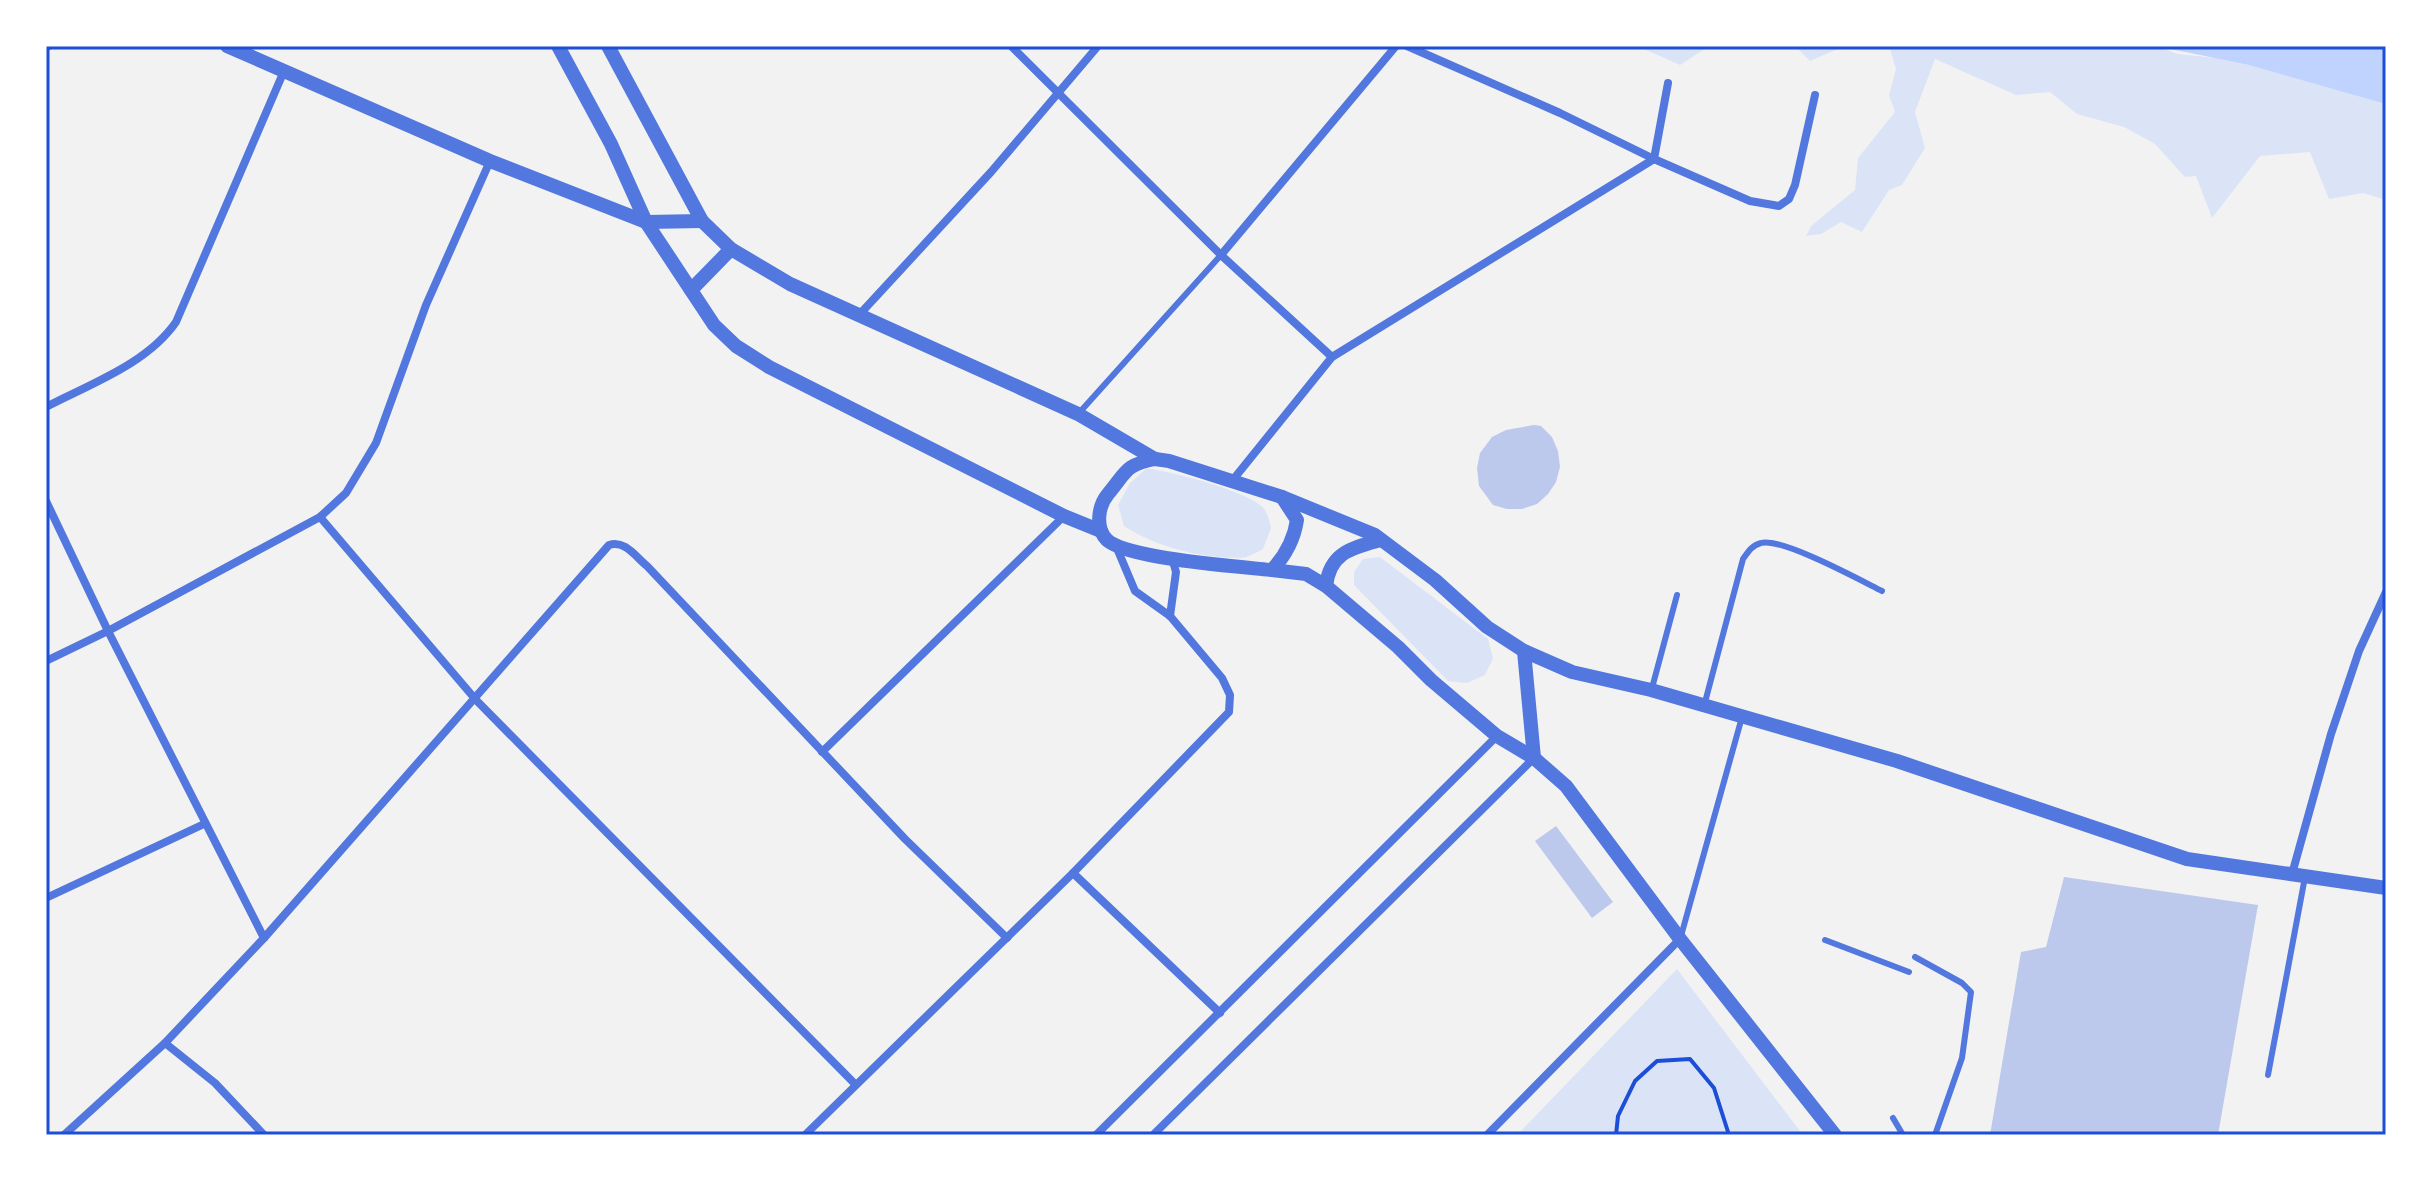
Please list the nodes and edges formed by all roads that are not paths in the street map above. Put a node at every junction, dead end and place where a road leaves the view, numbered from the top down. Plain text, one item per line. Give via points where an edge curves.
1 (227, 46) edge
2 (558, 46) edge
3 (608, 46) edge
4 (1011, 46) edge
5 (1098, 46) edge
6 (1396, 46) edge
7 (1407, 46) edge
8 (284, 71) junction
9 (1668, 83) dead end
10 (1058, 93) junction
11 (1815, 95) dead end
12 (1654, 159) junction
13 (490, 161) junction
14 (702, 221) junction
15 (646, 222) junction
16 (731, 249) junction
17 (1221, 255) junction
18 (691, 290) junction
19 (859, 315) junction
20 (1332, 357) junction
21 (46, 407) edge
22 (1078, 414) junction
23 (1155, 459) junction
24 (1232, 481) junction
25 (1282, 497) junction
26 (46, 501) edge
27 (1064, 516) junction
28 (320, 517) junction
29 (1101, 531) junction
30 (1381, 540) junction
31 (1116, 544) junction
32 (1172, 557) junction
33 (1272, 570) junction
34 (1326, 586) junction
35 (1882, 591) dead end
36 (2386, 592) edge
37 (1677, 595) dead end
38 (1170, 616) junction
39 (108, 631) junction
40 (1524, 651) junction
41 (46, 661) edge
42 (1651, 690) junction
43 (476, 700) junction
44 (1704, 706) junction
45 (1742, 717) junction
46 (1497, 736) junction
47 (822, 752) junction
48 (1534, 758) junction
49 (204, 824) junction
50 (1073, 873) junction
51 (2298, 875) junction
52 (2386, 888) edge
53 (46, 898) edge
54 (264, 938) junction
55 (1007, 938) junction
56 (1680, 939) junction
57 (1825, 940) dead end
58 (1915, 957) dead end
59 (1909, 972) dead end
60 (1220, 1013) junction
61 (165, 1043) junction
62 (2268, 1075) dead end
63 (855, 1084) junction
64 (1893, 1118) dead end
65 (64, 1135) edge
66 (264, 1135) edge
67 (805, 1135) edge
68 (1096, 1135) edge
69 (1153, 1135) edge
70 (1487, 1135) edge
71 (1835, 1135) edge
72 (1903, 1135) edge
73 (1935, 1135) edge

1 - 8 street
2 - 15 street
3 - 14 street
4 - 10 street
5 - 10 street
6 - 17 street
7 - 12 street
8 - 13 street
8 - 21 street via 165,338
9 - 12 street
10 - 17 street
10 - 19 street
11 - 12 street via 1799,171 1789,199 1779,206 1750,201
12 - 20 street
13 - 15 street
13 - 28 street via 426,305 376,443 346,493
14 - 15 street
14 - 16 street
15 - 18 street
16 - 18 street
16 - 19 street via 790,284
17 - 20 street
17 - 22 lane
18 - 27 street via 714,325 769,367
19 - 22 street
20 - 24 street
22 - 23 street
23 - 24 street
23 - 29 street via 1133,464 1104,498
24 - 25 street
25 - 30 street
25 - 33 street via 1297,520 1284,556
26 - 39 street
27 - 29 street
27 - 47 street
28 - 39 street
28 - 43 street
29 - 31 street
30 - 34 street via 1341,554 1330,567
30 - 40 street
31 - 32 street
31 - 38 street via 1135,591
32 - 33 street
32 - 38 street via 1176,572
33 - 34 street via 1306,574
34 - 46 street
35 - 44 lane via 1809,556 1770,542 1757,544 1743,559
36 - 51 street via 2335,720
37 - 42 lane
38 - 50 street via 1222,678 1230,695 1229,712
39 - 41 street
39 - 49 street
40 - 42 street via 1572,672
40 - 48 street
42 - 44 street
43 - 47 street via 609,545 621,544
43 - 54 street
43 - 63 street
44 - 45 street
45 - 51 street via 1897,761 2187,859
45 - 56 lane
46 - 48 street
46 - 60 street
47 - 55 street
48 - 56 street via 1566,786
48 - 69 street
49 - 53 street
49 - 54 street
50 - 55 street
50 - 60 street
51 - 52 street
51 - 62 lane
54 - 61 street
55 - 63 street
56 - 70 street
56 - 71 street
57 - 59 lane
58 - 73 lane via 1971,992 1962,1058
60 - 68 street
61 - 65 street
61 - 66 street via 215,1083
63 - 67 street
64 - 72 lane

